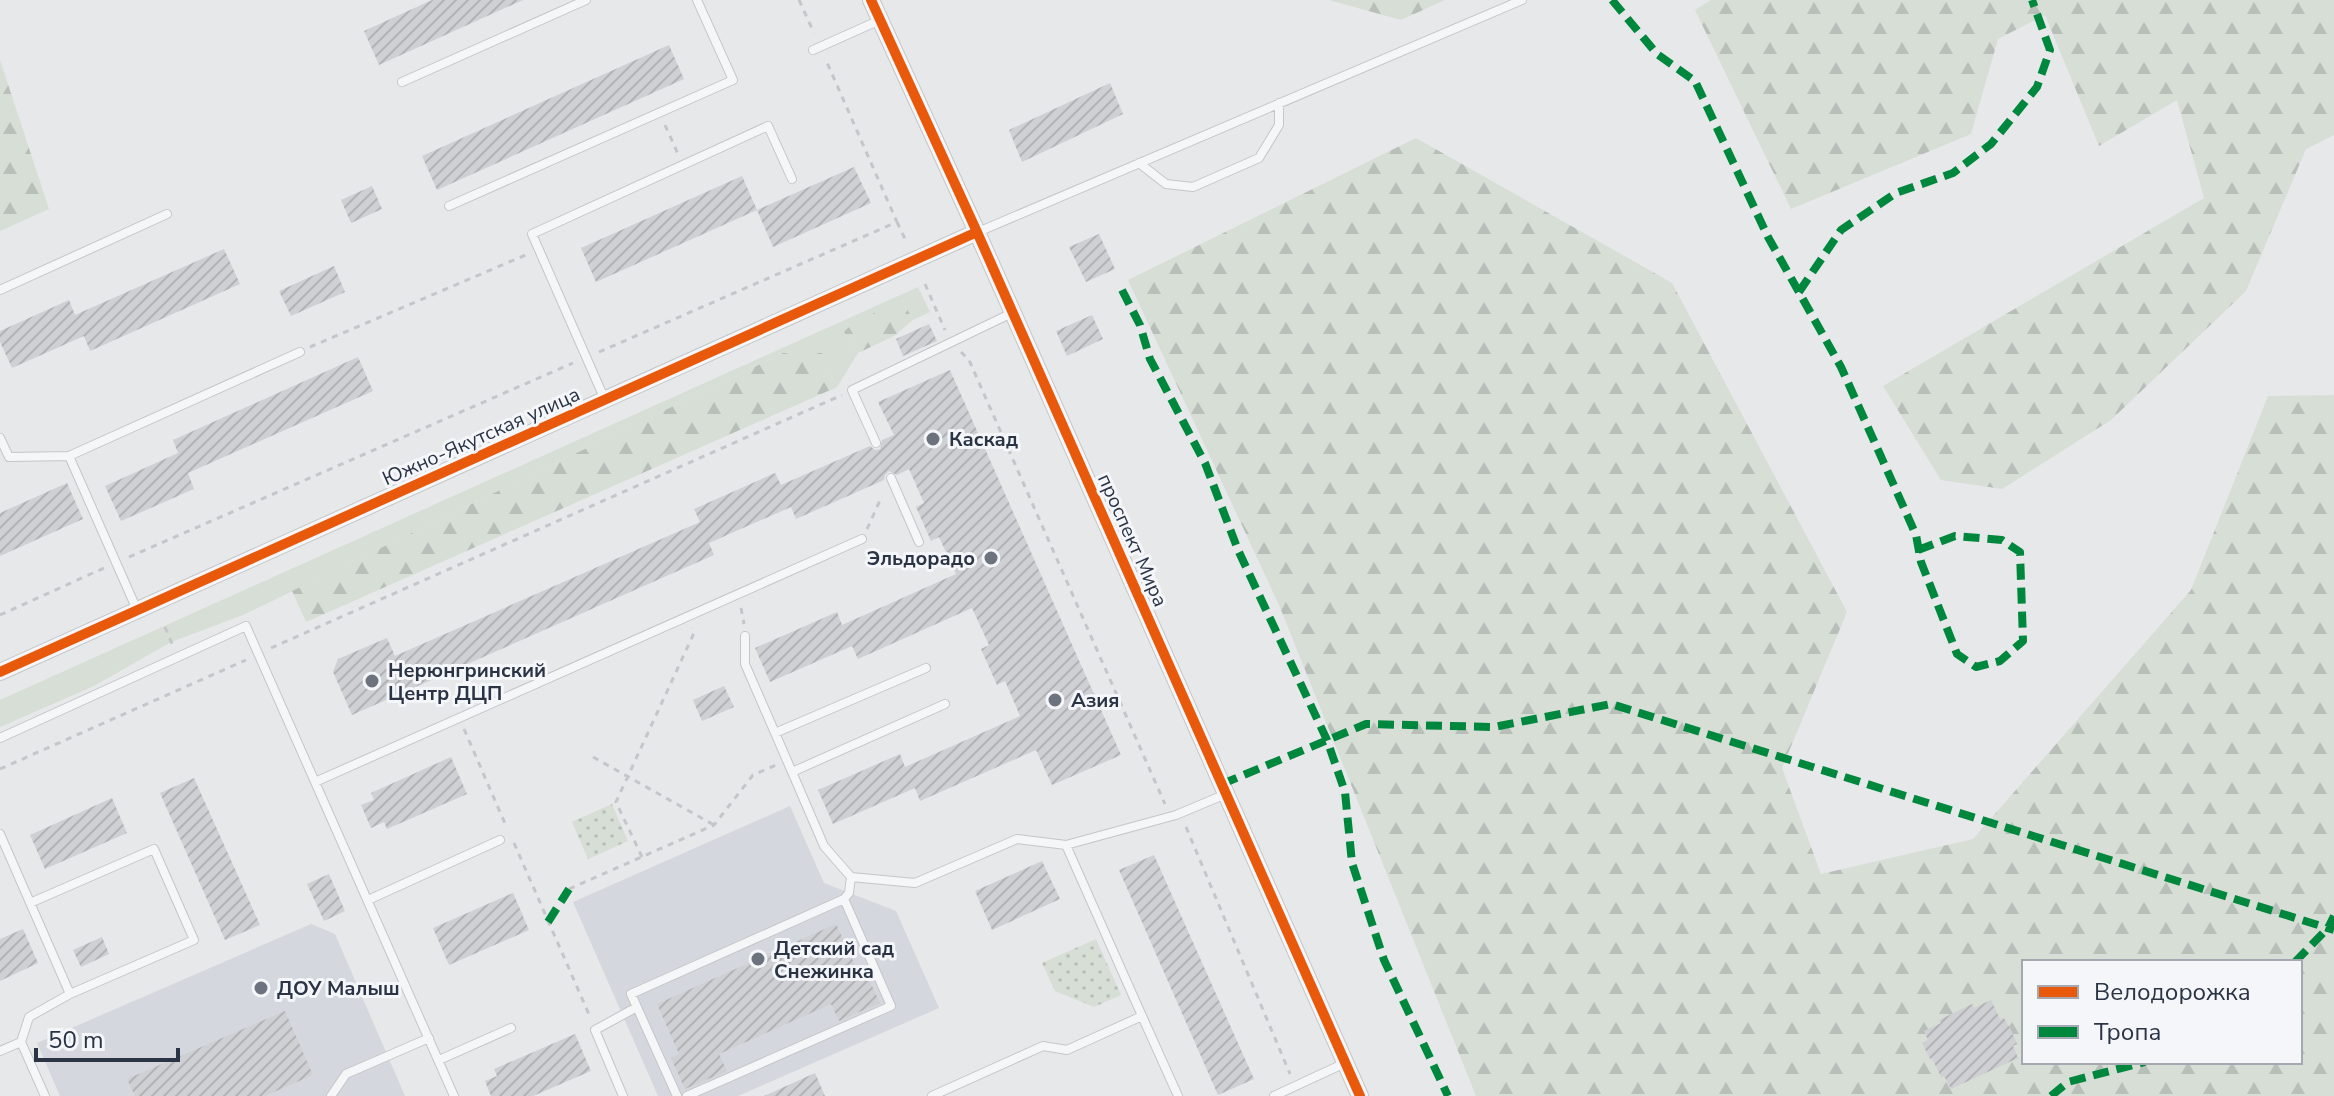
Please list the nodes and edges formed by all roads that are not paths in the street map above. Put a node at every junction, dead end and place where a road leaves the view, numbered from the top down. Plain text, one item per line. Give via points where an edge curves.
1 (586, 0) edge
2 (697, 0) edge
3 (871, 0) edge
4 (1522, 0) edge
5 (880, 20) junction
6 (817, 48) road end
7 (402, 82) dead end
8 (1279, 103) junction
9 (1139, 163) junction
10 (792, 179) dead end
11 (449, 206) dead end
12 (167, 214) dead end
13 (977, 232) junction
14 (0, 290) edge
15 (1013, 312) junction
16 (300, 352) road end
17 (605, 400) junction
18 (0, 438) edge
19 (876, 443) dead end
20 (69, 456) junction
21 (9, 457) junction
22 (0, 465) edge
23 (891, 478) road end
24 (862, 539) road end
25 (919, 542) dead end
26 (137, 610) junction
27 (745, 636) dead end
28 (926, 668) dead end
29 (0, 672) edge
30 (945, 704) dead end
31 (775, 733) junction
32 (0, 738) edge
33 (792, 772) junction
34 (315, 782) junction
35 (1226, 794) junction
36 (0, 834) edge
37 (500, 840) dead end
38 (1066, 845) junction
39 (851, 877) junction
40 (844, 899) junction
41 (368, 900) junction
42 (30, 903) junction
43 (70, 994) junction
44 (637, 1007) junction
45 (1142, 1016) junction
46 (511, 1028) dead end
47 (429, 1038) junction
48 (21, 1042) junction
49 (0, 1051) edge
50 (439, 1060) junction
51 (1345, 1063) junction
52 (45, 1096) edge
53 (331, 1096) edge
54 (454, 1096) edge
55 (623, 1096) edge
56 (677, 1096) edge
57 (687, 1096) edge
58 (932, 1096) edge
59 (1178, 1096) edge
60 (1274, 1096) edge
61 (1360, 1096) edge

1 - 7 lane
2 - 11 lane via 733,80
3 - 5 street, проспект Мира
4 - 8 lane
5 - 6 lane
5 - 13 street, проспект Мира
8 - 9 lane
8 - 9 lane via 1279,125 1259,158 1193,187 1166,184
9 - 13 lane
10 - 17 lane via 768,126 532,234
12 - 14 lane
13 - 15 street, проспект Мира
13 - 17 street, Южно-Якутская улица
15 - 19 lane via 852,390
15 - 35 street, проспект Мира
16 - 20 lane
17 - 26 street, Южно-Якутская улица
18 - 21 lane
20 - 21 lane
20 - 26 lane
21 - 22 lane
23 - 25 lane
24 - 34 lane
26 - 29 street, Южно-Якутская улица
27 - 31 lane via 745,664
28 - 31 lane
30 - 33 lane
31 - 33 lane
32 - 34 lane via 246,626
33 - 39 lane via 824,846
34 - 41 lane
35 - 38 lane via 1176,815
35 - 51 street, проспект Мира
36 - 42 lane
37 - 41 lane
38 - 39 lane via 1017,839 915,883
38 - 45 lane
39 - 40 lane
40 - 44 lane via 631,994
40 - 57 lane via 891,1006
41 - 47 lane
42 - 43 lane
42 - 43 lane via 154,849 177,901 194,940
43 - 48 lane via 29,1017
44 - 55 lane via 595,1030
44 - 56 lane
45 - 58 lane via 1067,1050 1043,1046
45 - 59 lane
46 - 50 lane
47 - 50 lane
47 - 53 lane via 346,1074
48 - 49 lane
48 - 52 lane
50 - 54 lane
51 - 60 lane
51 - 61 street, проспект Мира

